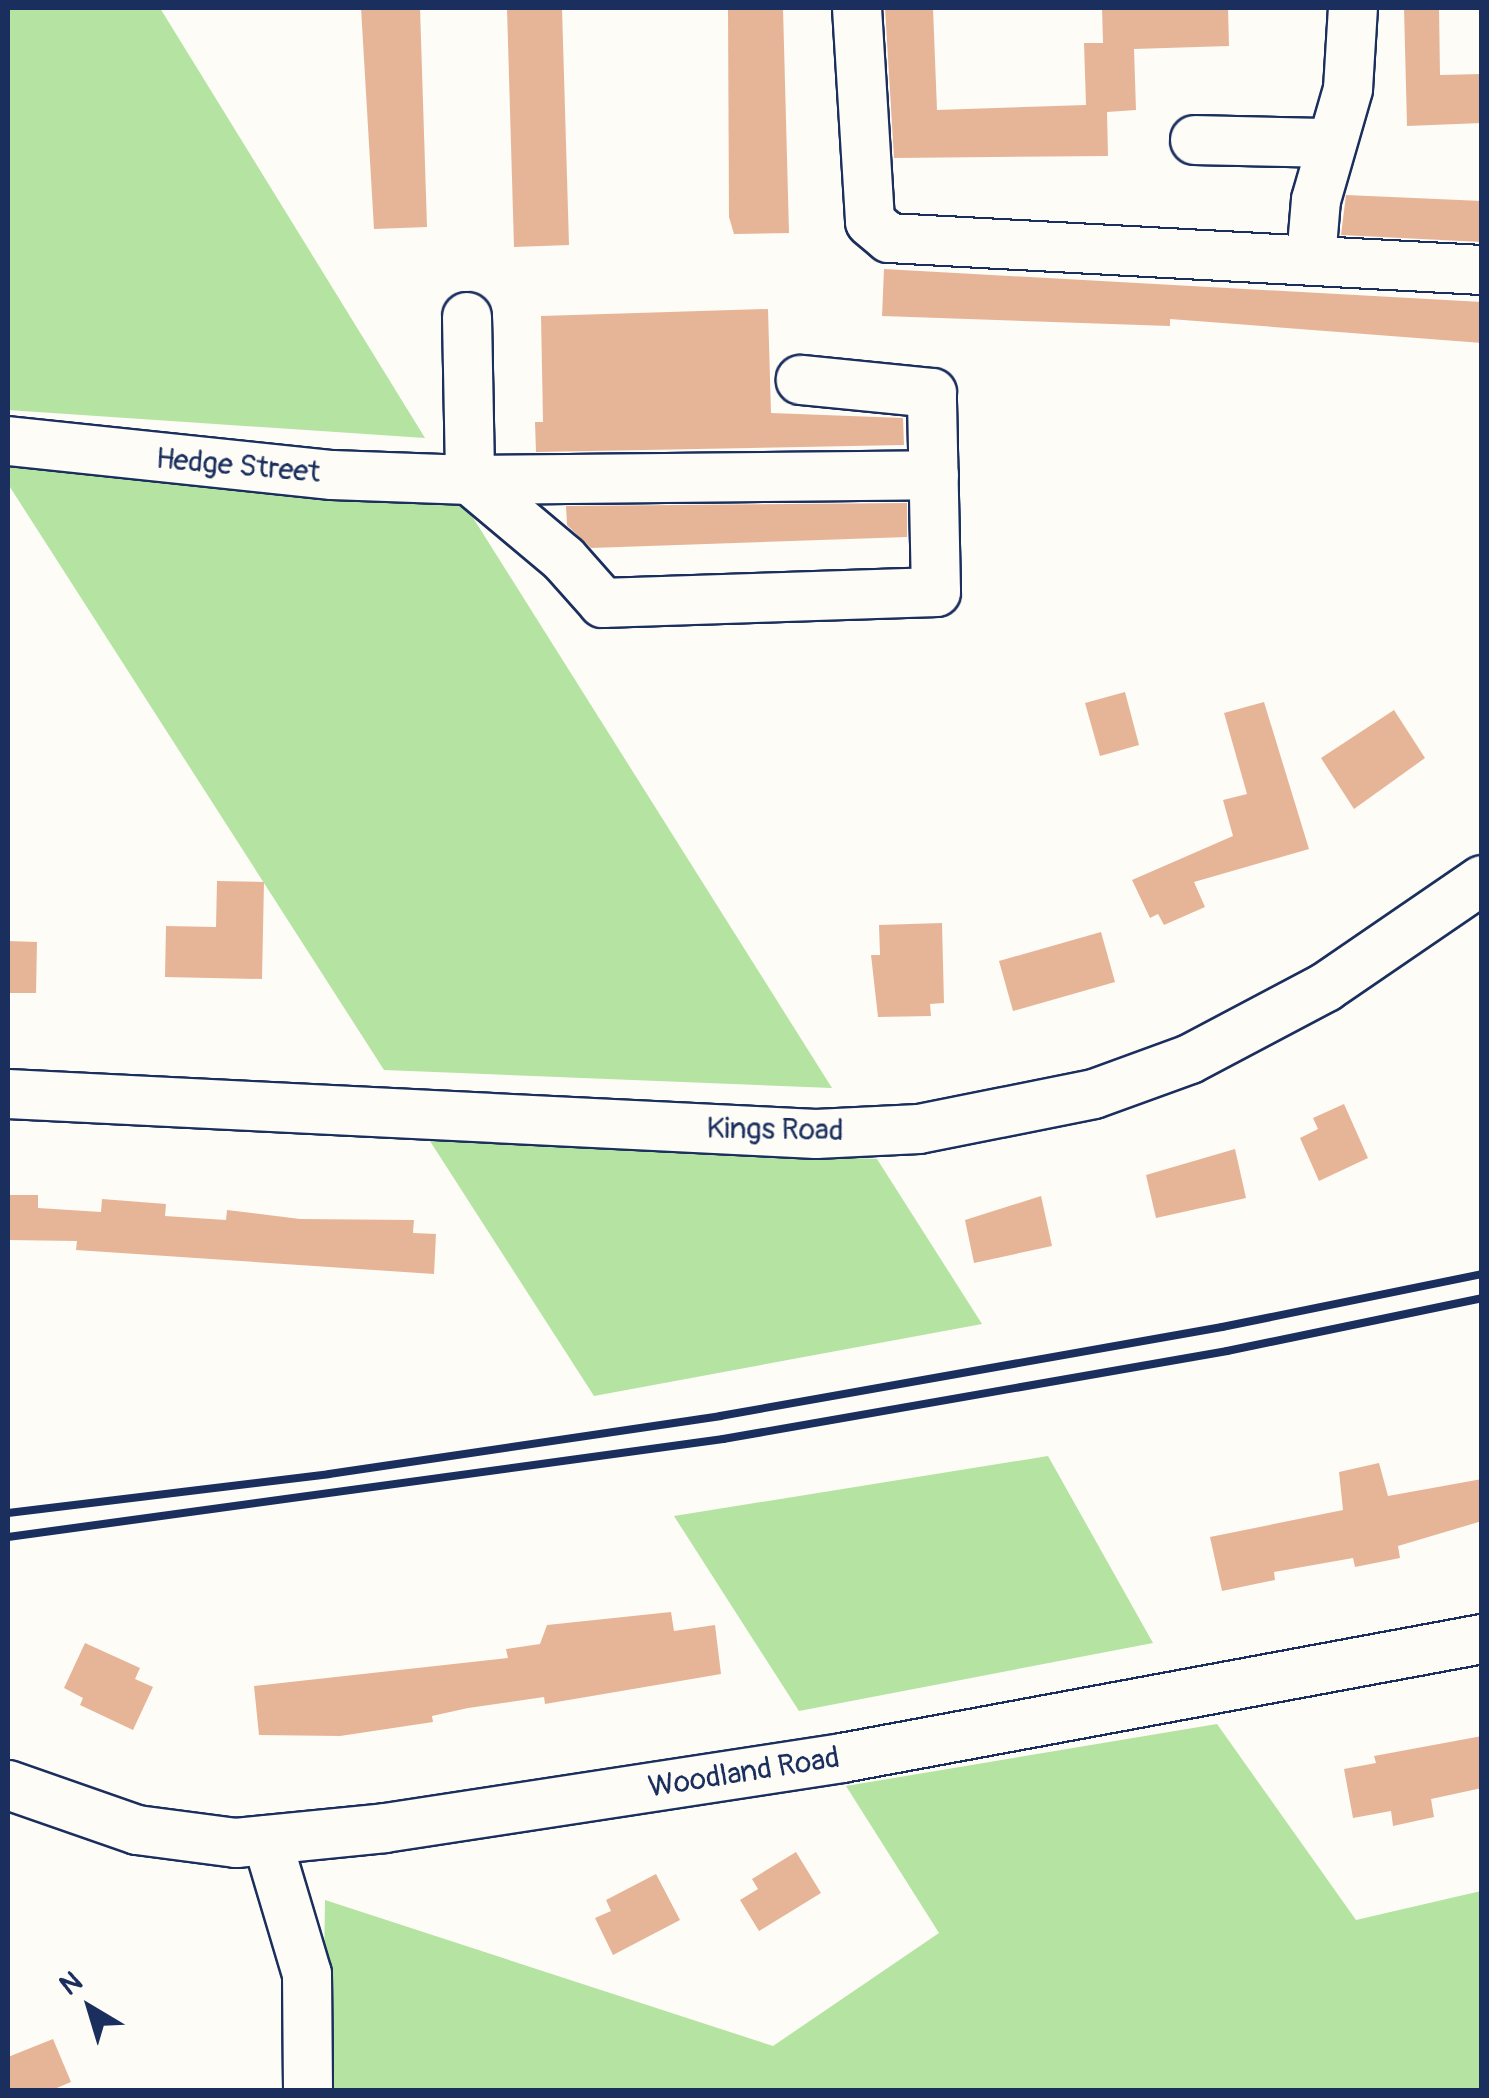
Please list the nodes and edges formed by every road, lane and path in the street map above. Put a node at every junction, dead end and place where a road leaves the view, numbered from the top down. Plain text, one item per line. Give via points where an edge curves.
1 (857, 8) edge
2 (1353, 8) edge
3 (1196, 140) dead end
4 (1331, 143) junction
5 (1311, 259) junction
6 (1482, 270) edge
7 (467, 318) dead end
8 (801, 380) dead end
9 (8, 441) edge
10 (934, 475) junction
11 (470, 480) junction
12 (1482, 880) edge
13 (8, 1094) edge
14 (1482, 1639) edge
15 (8, 1785) edge
16 (267, 1840) junction
17 (308, 2090) edge

1 - 5 street via 870,222 889,238
2 - 4 street via 1348,89
3 - 4 street
4 - 5 street
5 - 6 street
7 - 11 street
8 - 10 street via 932,393
9 - 11 street, Hedge Street via 332,475
10 - 11 street, Hedge Street
10 - 11 street via 936,592 604,603 564,559
12 - 13 street, Kings Road via 1326,987 1190,1059 1094,1094 956,1124 816,1134
14 - 16 street, Woodland Road via 842,1758
15 - 16 street, Woodland Road via 137,1830 190,1840
16 - 17 street via 307,1974

